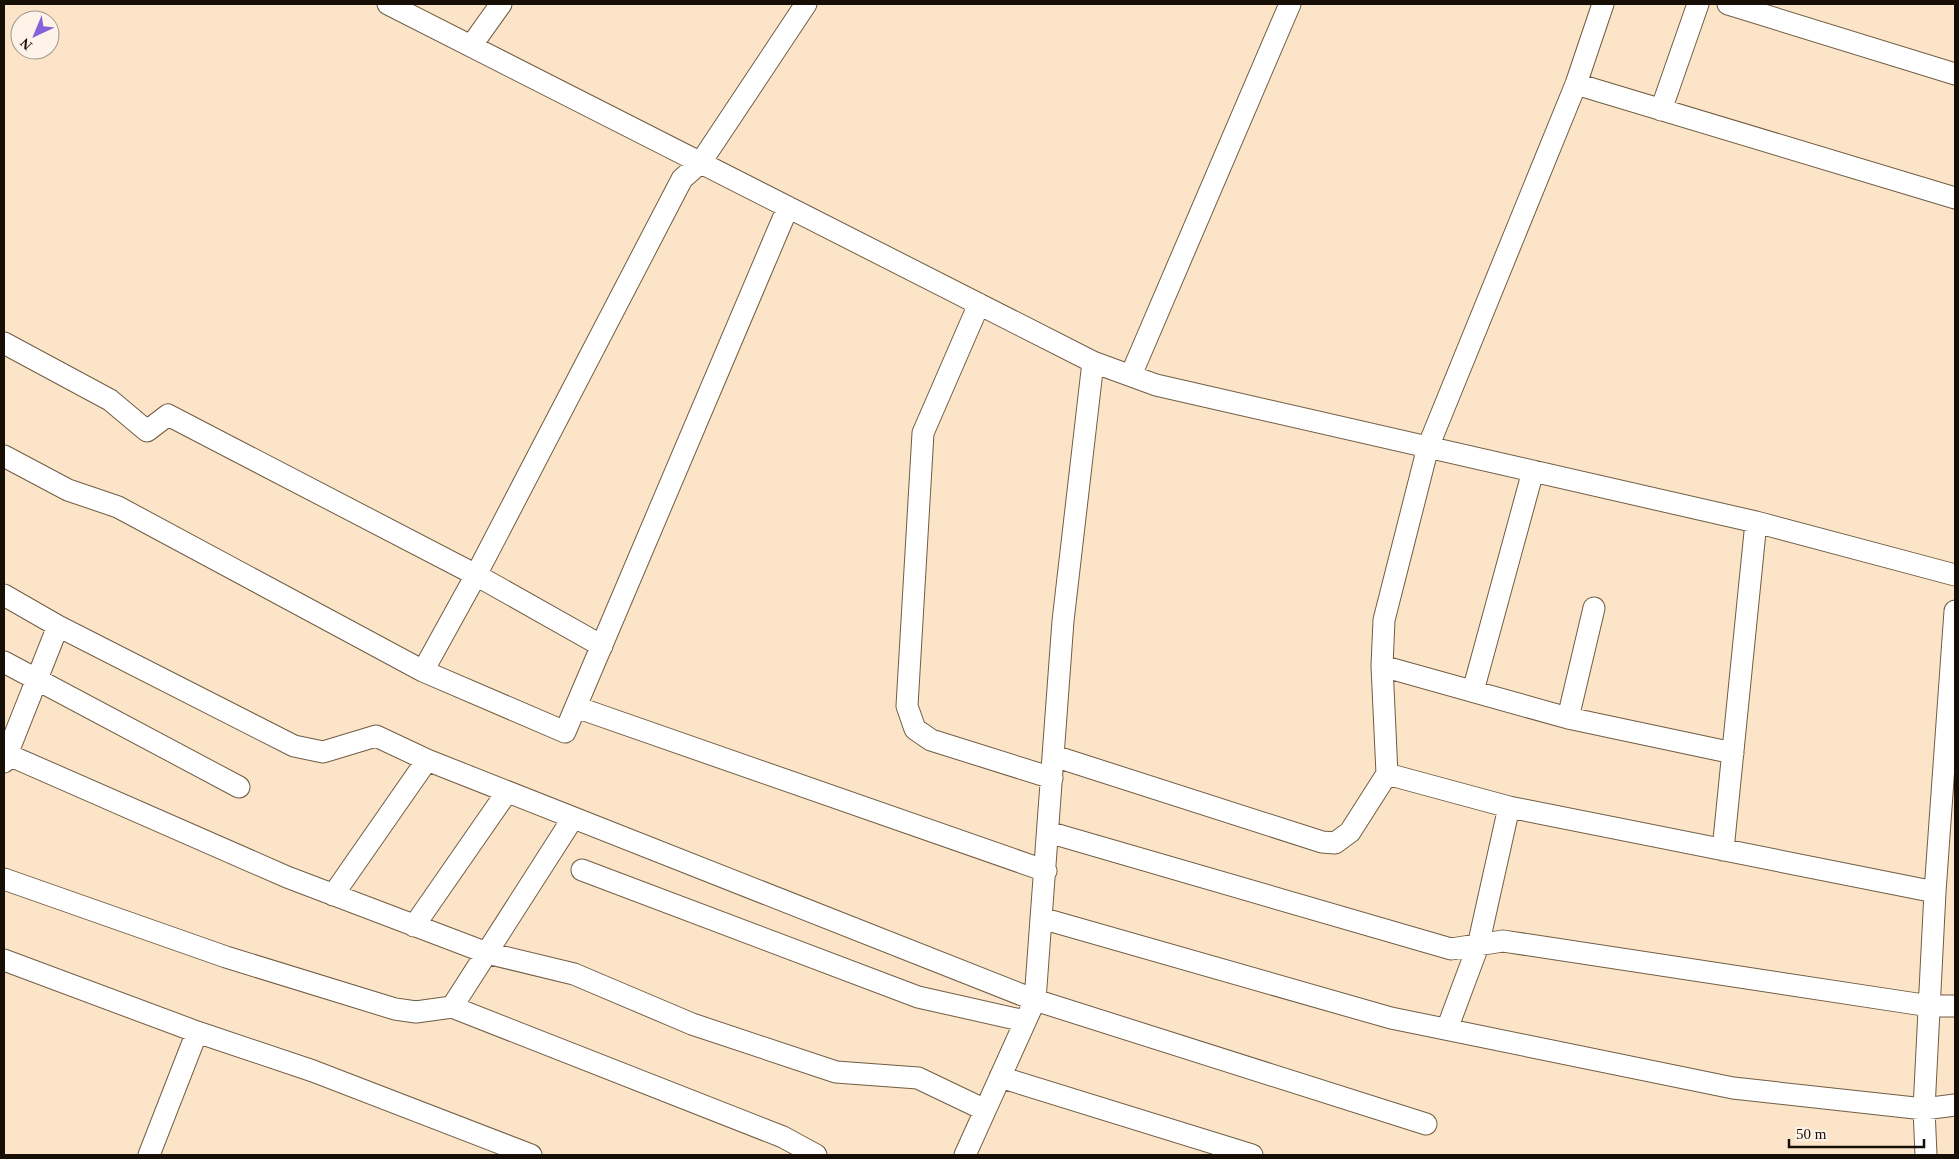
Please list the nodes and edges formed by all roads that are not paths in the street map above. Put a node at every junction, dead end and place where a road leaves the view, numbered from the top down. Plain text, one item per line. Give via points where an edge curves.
1 (388, 4) edge
2 (501, 4) edge
3 (806, 4) edge
4 (1290, 4) edge
5 (1603, 4) edge
6 (1698, 4) edge
7 (1728, 4) edge
8 (471, 46) junction
9 (1955, 74) edge
10 (1576, 84) junction
11 (1660, 110) junction
12 (701, 162) junction
13 (1955, 198) edge
14 (788, 207) junction
15 (979, 304) junction
16 (4, 343) edge
17 (1093, 362) junction
18 (1131, 375) junction
19 (1428, 447) junction
20 (4, 456) edge
21 (1533, 471) junction
22 (1756, 522) junction
23 (476, 575) junction
24 (1955, 575) edge
25 (4, 595) edge
26 (1594, 608) dead end
27 (1955, 611) edge
28 (58, 626) junction
29 (602, 646) junction
30 (4, 662) edge
31 (1382, 666) junction
32 (423, 671) junction
33 (36, 680) junction
34 (1473, 691) junction
35 (576, 707) junction
36 (1568, 718) junction
37 (1733, 753) junction
38 (5, 756) edge
39 (1054, 756) junction
40 (427, 760) junction
41 (1387, 774) junction
42 (1052, 778) junction
43 (239, 787) dead end
44 (507, 792) junction
45 (1509, 806) junction
46 (573, 818) junction
47 (1048, 832) junction
48 (1723, 850) junction
49 (582, 870) dead end
50 (1046, 871) junction
51 (4, 879) edge
52 (1935, 892) junction
53 (333, 895) junction
54 (1041, 918) junction
55 (414, 926) junction
56 (1478, 946) junction
57 (487, 953) junction
58 (4, 960) edge
59 (1035, 1000) junction
60 (1930, 1006) junction
61 (1955, 1006) edge
62 (452, 1007) junction
63 (1025, 1022) junction
64 (1447, 1029) junction
65 (197, 1032) junction
66 (1000, 1077) junction
67 (1955, 1105) edge
68 (1924, 1109) junction
69 (985, 1110) junction
70 (1426, 1124) dead end
71 (149, 1155) edge
72 (531, 1155) edge
73 (816, 1155) edge
74 (965, 1155) edge
75 (1252, 1155) edge
76 (1926, 1155) edge

1 - 8 street
2 - 8 street
3 - 12 street
4 - 18 street
5 - 10 street
6 - 11 street
7 - 9 street
8 - 12 street
10 - 11 street
10 - 19 street
11 - 13 street
12 - 14 street
12 - 23 street via 682,179
14 - 15 street
14 - 29 street
15 - 17 street
15 - 42 street via 923,434 907,706 915,729 932,740
16 - 23 street via 110,400 147,431 168,415
17 - 18 street
17 - 39 street via 1063,620
18 - 19 street via 1156,384
19 - 21 street
19 - 31 street via 1384,620
20 - 32 street via 68,490 118,507
21 - 22 street
21 - 34 street
22 - 24 street
22 - 37 street
23 - 29 street
23 - 32 street
25 - 28 street
26 - 36 street
27 - 52 street
28 - 33 street
28 - 40 street via 294,746 323,752 376,736
29 - 35 street
30 - 33 street
31 - 34 street
31 - 41 street
32 - 35 street via 565,732
33 - 38 street
33 - 43 street
34 - 36 street
35 - 50 street
36 - 37 street
37 - 48 street
38 - 53 street
39 - 41 street via 1322,842 1335,843 1350,832
39 - 42 street
40 - 44 street
40 - 53 street
41 - 45 street
42 - 47 street
44 - 46 street
44 - 55 street
45 - 48 street
45 - 56 street
46 - 57 street
46 - 59 street
47 - 50 street
47 - 56 street via 1451,949
48 - 52 street
49 - 63 street via 918,997
50 - 54 street
51 - 62 street via 226,957 395,1009 416,1012
52 - 60 street
53 - 55 street
54 - 59 street
54 - 64 street via 1390,1018
55 - 57 street
56 - 60 street via 1503,941
56 - 64 street
57 - 62 street
57 - 69 street via 574,974 692,1024 836,1072 918,1078
58 - 65 street
59 - 63 street
59 - 70 street
60 - 61 street
60 - 68 street
62 - 73 street via 783,1137
63 - 66 street
64 - 68 street via 1733,1088
65 - 71 street
65 - 72 street via 313,1071
66 - 69 street
66 - 75 street
67 - 68 street
68 - 76 street
69 - 74 street

